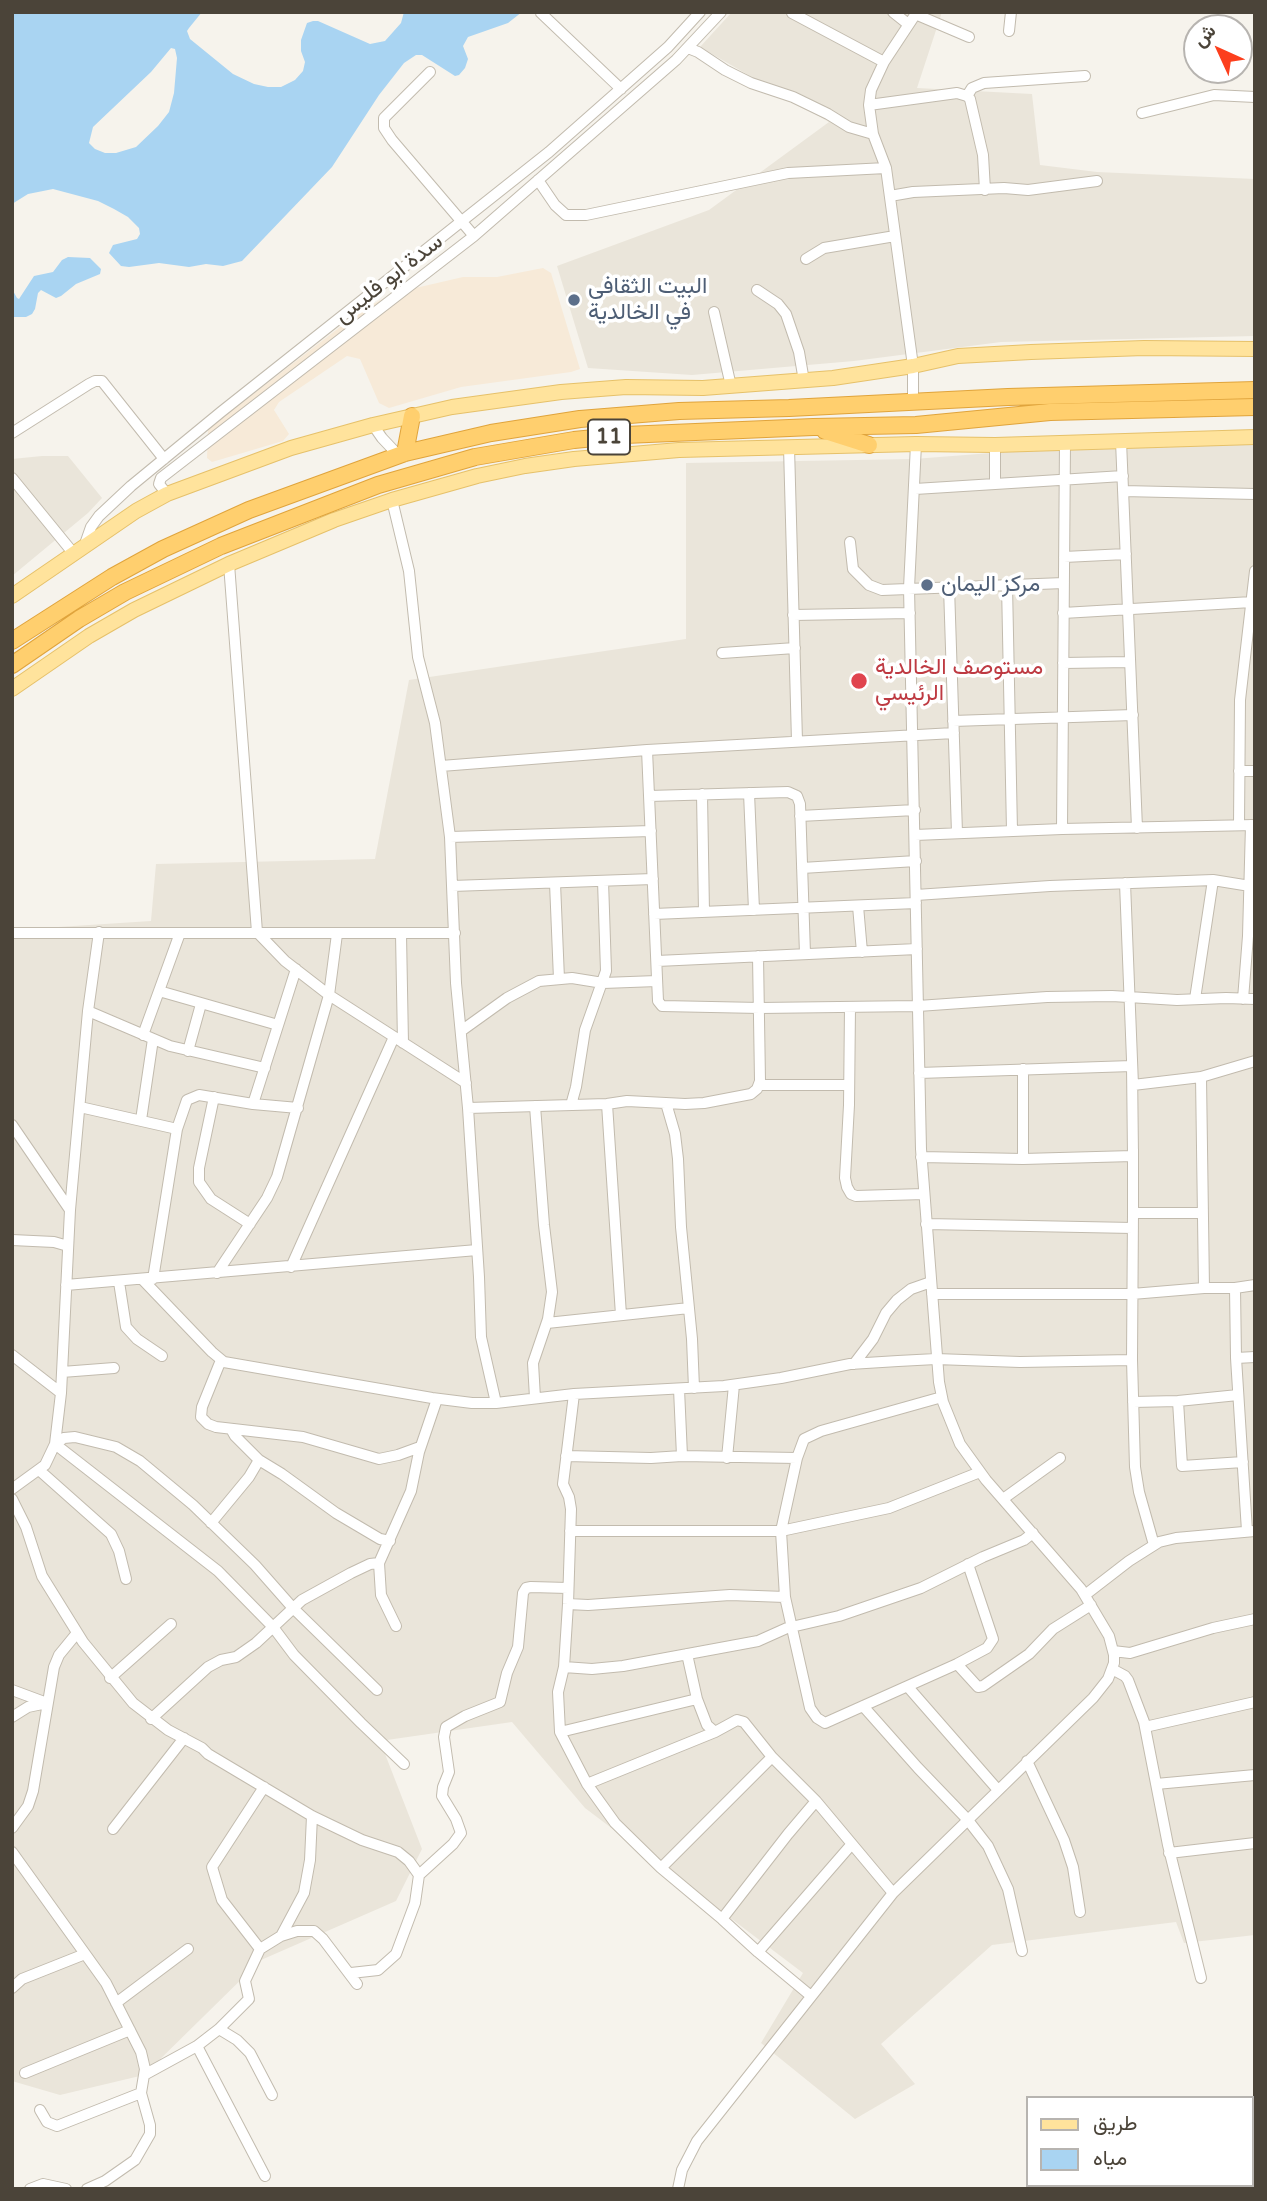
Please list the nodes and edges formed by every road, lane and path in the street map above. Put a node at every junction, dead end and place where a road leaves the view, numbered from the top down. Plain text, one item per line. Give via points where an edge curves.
1 (700, 12) edge
2 (721, 12) edge
3 (893, 12) edge
4 (1011, 12) edge
5 (541, 13) edge
6 (792, 13) edge
7 (916, 13) edge
8 (908, 24) junction
9 (1009, 31) dead end
10 (969, 37) dead end
11 (688, 48) junction
12 (884, 62) junction
13 (430, 72) dead end
14 (1085, 76) dead end
15 (621, 89) junction
16 (967, 96) junction
17 (1255, 97) edge
18 (869, 105) junction
19 (1142, 113) dead end
20 (873, 134) junction
21 (886, 168) junction
22 (538, 180) junction
23 (1097, 181) dead end
24 (985, 190) junction
25 (890, 196) junction
26 (462, 222) junction
27 (474, 236) junction
28 (895, 236) junction
29 (806, 259) dead end
30 (757, 290) dead end
31 (714, 312) dead end
32 (1255, 349) edge
33 (913, 366) junction
34 (804, 381) junction
35 (731, 386) junction
36 (1255, 390) edge
37 (913, 402) junction
38 (1255, 407) edge
39 (625, 415) junction
40 (412, 416) junction
41 (373, 425) junction
42 (813, 427) junction
43 (12, 433) edge
44 (625, 435) junction
45 (1255, 437) edge
46 (1121, 441) junction
47 (1065, 443) junction
48 (916, 444) junction
49 (869, 445) junction
50 (995, 445) junction
51 (789, 447) junction
52 (402, 454) junction
53 (164, 459) junction
54 (1123, 476) junction
55 (12, 478) edge
56 (1064, 480) junction
57 (995, 484) junction
58 (915, 489) junction
59 (1123, 491) junction
60 (167, 494) junction
61 (1255, 494) edge
62 (392, 500) junction
63 (330, 502) junction
64 (334, 520) junction
65 (850, 542) dead end
66 (79, 551) junction
67 (1126, 554) junction
68 (1064, 558) junction
69 (229, 564) junction
70 (1255, 572) edge
71 (1063, 583) junction
72 (1007, 585) junction
73 (949, 587) junction
74 (909, 588) junction
75 (12, 596) edge
76 (1252, 602) junction
77 (1128, 609) junction
78 (910, 613) junction
79 (1063, 613) junction
80 (793, 615) junction
81 (12, 641) edge
82 (795, 648) junction
83 (722, 653) dead end
84 (1130, 662) junction
85 (1063, 663) junction
86 (12, 665) edge
87 (1249, 676) edge
88 (12, 689) edge
89 (1133, 715) junction
90 (1063, 718) junction
91 (1010, 720) junction
92 (953, 727) junction
93 (914, 734) junction
94 (797, 741) junction
95 (648, 750) junction
96 (441, 766) junction
97 (1239, 771) junction
98 (1255, 771) edge
99 (749, 793) junction
100 (702, 794) junction
101 (649, 796) junction
102 (915, 810) junction
103 (800, 816) junction
104 (1248, 825) edge
105 (1137, 828) junction
106 (1062, 829) junction
107 (651, 831) junction
108 (1012, 831) junction
109 (957, 833) junction
110 (915, 835) junction
111 (450, 837) junction
112 (915, 861) junction
113 (802, 868) junction
114 (653, 879) junction
115 (1213, 880) junction
116 (603, 881) junction
117 (555, 883) junction
118 (1125, 883) junction
119 (452, 886) junction
120 (1250, 886) junction
121 (916, 899) junction
122 (858, 906) junction
123 (803, 908) junction
124 (754, 910) junction
125 (704, 912) junction
126 (654, 914) junction
127 (99, 932) junction
128 (257, 932) junction
129 (12, 933) edge
130 (180, 933) junction
131 (455, 933) junction
132 (337, 934) junction
133 (401, 934) junction
134 (1251, 946) edge
135 (917, 949) junction
136 (862, 952) junction
137 (805, 954) junction
138 (758, 956) junction
139 (657, 961) junction
140 (296, 969) junction
141 (559, 979) junction
142 (657, 981) junction
143 (603, 983) junction
144 (159, 991) junction
145 (329, 995) junction
146 (1128, 997) junction
147 (1195, 999) junction
148 (1249, 999) edge
149 (201, 1004) junction
150 (918, 1006) junction
151 (850, 1007) junction
152 (760, 1008) junction
153 (88, 1011) junction
154 (278, 1025) junction
155 (461, 1031) junction
156 (148, 1037) junction
157 (398, 1040) junction
158 (188, 1051) junction
159 (1255, 1061) edge
160 (1132, 1066) junction
161 (265, 1068) junction
162 (1023, 1069) junction
163 (919, 1073) junction
164 (1201, 1077) junction
165 (466, 1083) junction
166 (760, 1085) junction
167 (849, 1085) junction
168 (1133, 1085) junction
169 (214, 1097) junction
170 (666, 1103) junction
171 (253, 1104) junction
172 (607, 1104) junction
173 (571, 1105) junction
174 (535, 1106) junction
175 (80, 1107) junction
176 (298, 1108) junction
177 (468, 1108) junction
178 (141, 1120) junction
179 (12, 1125) edge
180 (177, 1129) junction
181 (1133, 1156) junction
182 (921, 1157) junction
183 (1023, 1159) junction
184 (924, 1194) junction
185 (70, 1210) junction
186 (1133, 1213) junction
187 (1202, 1213) junction
188 (250, 1224) junction
189 (926, 1224) junction
190 (1133, 1228) junction
191 (12, 1240) edge
192 (68, 1246) junction
193 (477, 1250) junction
194 (291, 1267) junction
195 (216, 1273) junction
196 (148, 1280) junction
197 (119, 1282) junction
198 (66, 1285) junction
199 (1255, 1285) edge
200 (931, 1288) junction
201 (1204, 1288) junction
202 (1235, 1288) junction
203 (1132, 1294) junction
204 (689, 1308) junction
205 (621, 1315) junction
206 (547, 1323) junction
207 (12, 1354) edge
208 (162, 1356) dead end
209 (1255, 1357) edge
210 (1236, 1358) junction
211 (936, 1359) junction
212 (221, 1360) junction
213 (1132, 1360) junction
214 (854, 1364) junction
215 (114, 1368) dead end
216 (62, 1372) junction
217 (734, 1385) junction
218 (694, 1388) junction
219 (679, 1389) junction
220 (61, 1393) junction
221 (574, 1394) junction
222 (1238, 1395) junction
223 (942, 1397) junction
224 (535, 1398) junction
225 (437, 1399) junction
226 (1178, 1401) junction
227 (1133, 1402) junction
228 (496, 1403) junction
229 (232, 1429) junction
230 (55, 1444) junction
231 (420, 1447) junction
232 (566, 1456) junction
233 (682, 1456) junction
234 (727, 1458) junction
235 (797, 1458) junction
236 (1060, 1458) dead end
237 (258, 1460) junction
238 (1242, 1462) junction
239 (40, 1470) junction
240 (980, 1472) junction
241 (12, 1489) edge
242 (12, 1499) edge
243 (1003, 1499) junction
244 (211, 1523) junction
245 (570, 1531) junction
246 (781, 1531) junction
247 (1251, 1531) edge
248 (1033, 1533) junction
249 (390, 1541) junction
250 (1154, 1545) junction
251 (379, 1563) junction
252 (968, 1564) junction
253 (126, 1579) dead end
254 (568, 1588) junction
255 (785, 1597) junction
256 (1088, 1600) junction
257 (568, 1605) junction
258 (292, 1607) junction
259 (1255, 1619) edge
260 (171, 1624) dead end
261 (396, 1626) dead end
262 (273, 1627) junction
263 (792, 1627) junction
264 (77, 1633) junction
265 (1113, 1651) junction
266 (687, 1654) junction
267 (957, 1664) junction
268 (564, 1667) junction
269 (1112, 1669) junction
270 (110, 1678) junction
271 (908, 1687) junction
272 (377, 1689) dead end
273 (12, 1690) edge
274 (697, 1699) junction
275 (1255, 1702) edge
276 (47, 1703) junction
277 (863, 1706) junction
278 (12, 1717) edge
279 (151, 1719) junction
280 (1145, 1727) junction
281 (559, 1732) junction
282 (715, 1732) junction
283 (184, 1738) junction
284 (772, 1757) junction
285 (1027, 1761) junction
286 (404, 1764) dead end
287 (1255, 1775) edge
288 (587, 1784) junction
289 (1156, 1784) junction
290 (264, 1787) junction
291 (998, 1790) junction
292 (816, 1801) junction
293 (312, 1816) junction
294 (967, 1819) junction
295 (12, 1828) edge
296 (113, 1829) dead end
297 (1255, 1843) edge
298 (851, 1845) junction
299 (12, 1852) edge
300 (1170, 1853) junction
301 (661, 1868) junction
302 (419, 1875) junction
303 (893, 1893) junction
304 (1080, 1912) dead end
305 (722, 1919) junction
306 (281, 1936) junction
307 (188, 1949) dead end
308 (260, 1949) junction
309 (1022, 1951) dead end
310 (758, 1952) junction
311 (85, 1954) junction
312 (351, 1973) junction
313 (1201, 1978) dead end
314 (357, 1984) dead end
315 (12, 1988) edge
316 (811, 1996) junction
317 (116, 2003) junction
318 (219, 2029) junction
319 (130, 2030) junction
320 (197, 2046) junction
321 (25, 2073) dead end
322 (144, 2075) junction
323 (141, 2093) junction
324 (272, 2095) dead end
325 (40, 2110) dead end
326 (265, 2176) dead end
327 (30, 2189) edge
328 (66, 2189) edge
329 (87, 2189) edge
330 (678, 2189) edge

1 - 15 street, سدة ابو فليس
2 - 11 street, سدة ابو فليس
3 - 8 street
4 - 9 street
5 - 15 street
6 - 12 street
7 - 8 street
7 - 10 street
8 - 12 street
11 - 20 street via 751,83
11 - 22 street, سدة ابو فليس
12 - 18 street
13 - 26 street via 384,118 384,128
14 - 16 street via 984,83
15 - 26 street, سدة ابو فليس
16 - 18 street via 957,93
16 - 24 street via 983,155
17 - 19 street via 1214,95
18 - 20 street
20 - 21 street
21 - 22 street via 788,173 586,215 566,215
21 - 25 street
22 - 27 street, سدة ابو فليس
23 - 24 street
24 - 25 street
25 - 28 street
26 - 27 street
26 - 53 street, سدة ابو فليس
27 - 60 street, سدة ابو فليس via 161,478 161,490
28 - 29 street via 824,248
28 - 33 street
30 - 34 street via 786,314
31 - 35 street
32 - 33 main road via 1031,352 958,356
33 - 34 main road
33 - 37 street
34 - 35 main road
35 - 40 main road via 561,392
36 - 37 highway, 11
37 - 39 highway, 11
38 - 42 highway, 11 via 1050,412 916,425
39 - 44 highway
39 - 52 highway, 11 via 514,429
40 - 41 main road
40 - 52 highway
41 - 52 street
41 - 60 main road via 291,448
42 - 44 highway, 11
42 - 49 highway
43 - 53 street via 95,380 102,381
44 - 63 highway, 11 via 475,457
45 - 46 main road
46 - 47 main road
46 - 54 street
47 - 50 main road
47 - 56 street
48 - 49 main road
48 - 50 main road
48 - 58 street
49 - 51 main road
50 - 57 street
51 - 62 main road via 574,459 477,476
51 - 80 street
52 - 81 highway, 11 via 249,510 163,549
53 - 66 street, سدة ابو فليس via 99,516
54 - 56 street
54 - 59 street
55 - 66 street
56 - 57 street
56 - 68 street
57 - 58 street
58 - 74 street
59 - 61 street
59 - 67 street
60 - 66 main road
62 - 64 main road
62 - 96 street via 409,571 416,645
63 - 64 highway
63 - 86 highway, 11 via 173,568 79,619
64 - 69 main road
65 - 74 street via 853,569 869,585 882,590
66 - 75 main road
67 - 68 street
67 - 77 street
68 - 71 street
69 - 88 main road via 134,610
69 - 128 street
70 - 76 street
71 - 72 street
71 - 79 street
72 - 73 street
72 - 91 street
73 - 74 street
73 - 92 street
74 - 78 street
76 - 77 street
76 - 87 street
77 - 79 street
77 - 84 street
78 - 80 street
78 - 93 street
79 - 85 street
80 - 82 street
82 - 83 street
82 - 94 street
84 - 85 street
84 - 89 street
85 - 90 street
87 - 97 street via 1240,700
89 - 90 street
89 - 105 street
90 - 91 street
90 - 106 street
91 - 92 street
91 - 108 street
92 - 93 street
92 - 109 street
93 - 94 street
93 - 102 street
94 - 95 street
95 - 96 street
95 - 101 street
96 - 111 street
97 - 98 street
97 - 104 street
99 - 100 street
99 - 103 street via 793,793 799,799
99 - 124 street
100 - 101 street
100 - 125 street
101 - 107 street
102 - 103 street
102 - 110 street
103 - 113 street
104 - 105 street
104 - 120 street
105 - 106 street
106 - 108 street
107 - 111 street
107 - 114 street
108 - 109 street
109 - 110 street
110 - 112 street
111 - 119 street
112 - 113 street
112 - 121 street
113 - 123 street
114 - 116 street
114 - 126 street
115 - 118 street
115 - 120 street
115 - 147 street
116 - 117 street
116 - 143 street
117 - 119 street
117 - 141 street
118 - 121 street
118 - 146 street
119 - 131 street
120 - 134 street
121 - 122 street
121 - 135 street
122 - 123 street
122 - 136 street
123 - 124 street
123 - 137 street
124 - 125 street
125 - 126 street
126 - 139 street
127 - 129 street
127 - 130 street
127 - 153 street
128 - 130 street
128 - 132 street
128 - 140 street
130 - 144 street
131 - 133 street
131 - 155 street
132 - 133 street
132 - 145 street
133 - 157 street
134 - 148 street
135 - 136 street
135 - 150 street
136 - 137 street
137 - 138 street
138 - 139 street
138 - 152 street
139 - 142 street
140 - 145 street
140 - 154 street
141 - 143 street
141 - 155 street via 526,986
142 - 143 street
142 - 152 street via 658,1001 663,1007
143 - 173 street via 586,1030
144 - 149 street
144 - 156 street
145 - 157 street
145 - 176 street
146 - 147 street
146 - 150 street
146 - 160 street
147 - 148 street
149 - 154 street
149 - 158 street
150 - 151 street
150 - 163 street
151 - 152 street
151 - 167 street
152 - 166 street
153 - 156 street
153 - 175 street
154 - 161 street
155 - 165 street
156 - 158 street
156 - 178 street
157 - 165 street
157 - 194 street
158 - 161 street
159 - 164 street
160 - 162 street
160 - 168 street
160 - 181 street
161 - 171 street
162 - 163 street
162 - 183 street
163 - 182 street
164 - 168 street
164 - 187 street
165 - 177 street
166 - 167 street
166 - 170 street via 748,1096
167 - 184 street via 845,1178 849,1191 856,1196
168 - 181 street
169 - 171 street
169 - 180 street via 196,1095 187,1100
169 - 188 street via 200,1182 211,1199
170 - 172 street
170 - 204 street via 678,1159
171 - 176 street
172 - 173 street
172 - 205 street
173 - 174 street
174 - 177 street
174 - 206 street via 552,1292
175 - 178 street
175 - 185 street
176 - 188 street via 277,1178
177 - 193 street
178 - 180 street
179 - 185 street
180 - 196 street
181 - 183 street
181 - 186 street
182 - 183 street
182 - 184 street
184 - 189 street
185 - 192 street
186 - 187 street
186 - 190 street
187 - 201 street
188 - 195 street
189 - 190 street
189 - 200 street
190 - 203 street
191 - 192 street
192 - 198 street
193 - 194 street
193 - 228 street via 481,1337
194 - 195 street
195 - 196 street
196 - 197 street
196 - 212 street
197 - 198 street
197 - 208 street via 129,1332
198 - 216 street
199 - 202 street
200 - 203 street
200 - 211 street
200 - 214 street via 911,1289 897,1300
201 - 202 street
201 - 203 street
202 - 210 street
203 - 213 street
204 - 205 street
204 - 218 street
205 - 206 street
206 - 224 street via 533,1363
207 - 220 street
209 - 210 street
210 - 222 street
211 - 213 street
211 - 214 street
211 - 223 street
212 - 225 street
212 - 229 street via 201,1414 208,1424
213 - 227 street
214 - 217 street
215 - 216 street
216 - 220 street
217 - 218 street
217 - 234 street
218 - 219 street
219 - 221 street
219 - 233 street
220 - 230 street
221 - 224 street
221 - 232 street
222 - 226 street
222 - 238 street
223 - 235 street via 821,1431 804,1439
223 - 240 street via 960,1444
224 - 228 street
225 - 228 street
225 - 231 street
226 - 227 street
226 - 238 street via 1182,1466
227 - 250 street via 1135,1467
229 - 231 street via 303,1437 379,1459
229 - 237 street
230 - 239 street
230 - 244 street via 75,1437 123,1450
230 - 262 street via 218,1572
231 - 249 street via 411,1492
232 - 233 street
232 - 245 street via 563,1485 571,1510
233 - 234 street
234 - 235 street
235 - 246 street
236 - 243 street
237 - 244 street
237 - 249 street via 336,1513
238 - 247 street
239 - 241 street
239 - 253 street via 111,1534
240 - 243 street
240 - 246 street via 889,1508
242 - 264 street via 42,1576
243 - 248 street
244 - 258 street
245 - 246 street
245 - 254 street
246 - 255 street
247 - 250 street via 1176,1538
248 - 252 street
248 - 256 street
249 - 251 street
250 - 256 street
251 - 258 street via 351,1573
251 - 261 street via 381,1595
252 - 263 street via 898,1597
252 - 267 street via 993,1639 987,1648
254 - 257 street
254 - 302 street via 526,1588 518,1647 500,1702 446,1727 449,1772 442,1796 461,1833
255 - 257 street via 730,1595
255 - 263 street
256 - 265 street
256 - 267 street via 1029,1654 983,1686 978,1687
257 - 268 street
258 - 262 street
258 - 272 street
259 - 265 street via 1130,1653
260 - 270 street
262 - 279 street via 236,1657 208,1667
262 - 286 street via 294,1655
263 - 266 street via 758,1641
263 - 277 street via 810,1708 817,1718 825,1723
264 - 270 street
264 - 276 street via 56,1660
265 - 269 street
266 - 268 street via 623,1666
266 - 274 street
267 - 271 street
268 - 281 street via 558,1692
269 - 280 street via 1128,1680
269 - 285 street via 1093,1698
270 - 279 street
271 - 277 street
271 - 291 street
273 - 276 street
274 - 281 street
274 - 282 street via 707,1725
275 - 280 street
276 - 278 street
276 - 295 street via 33,1791
277 - 294 street
279 - 283 street
280 - 289 street
281 - 288 street
282 - 284 street via 737,1720 744,1722
282 - 288 street
283 - 290 street
283 - 296 street
284 - 292 street
284 - 301 street
285 - 291 street
285 - 304 street via 1064,1840
287 - 289 street
288 - 301 street via 615,1823
289 - 300 street
290 - 293 street
290 - 308 street via 212,1867 222,1900
291 - 294 street
292 - 298 street
292 - 305 street
293 - 302 street via 398,1852
293 - 306 street via 304,1893
294 - 303 street
294 - 309 street via 988,1846 1008,1889
297 - 300 street
298 - 303 street
298 - 310 street
299 - 311 street
300 - 313 street
301 - 305 street
302 - 312 street via 415,1903 396,1954 378,1970
303 - 316 street
305 - 310 street
306 - 308 street
306 - 312 street via 313,1931
307 - 317 street
308 - 318 street via 244,1981 249,1999
310 - 316 street
311 - 315 street via 22,1979
311 - 317 street
312 - 314 street
316 - 330 street via 696,2141
317 - 319 street
318 - 320 street
318 - 324 street via 250,2053
319 - 321 street
319 - 322 street via 141,2052
320 - 322 street
320 - 326 street
322 - 323 street
323 - 325 street via 57,2126 47,2122
323 - 329 street via 150,2125 144,2147 135,2160
327 - 328 street via 43,2184

